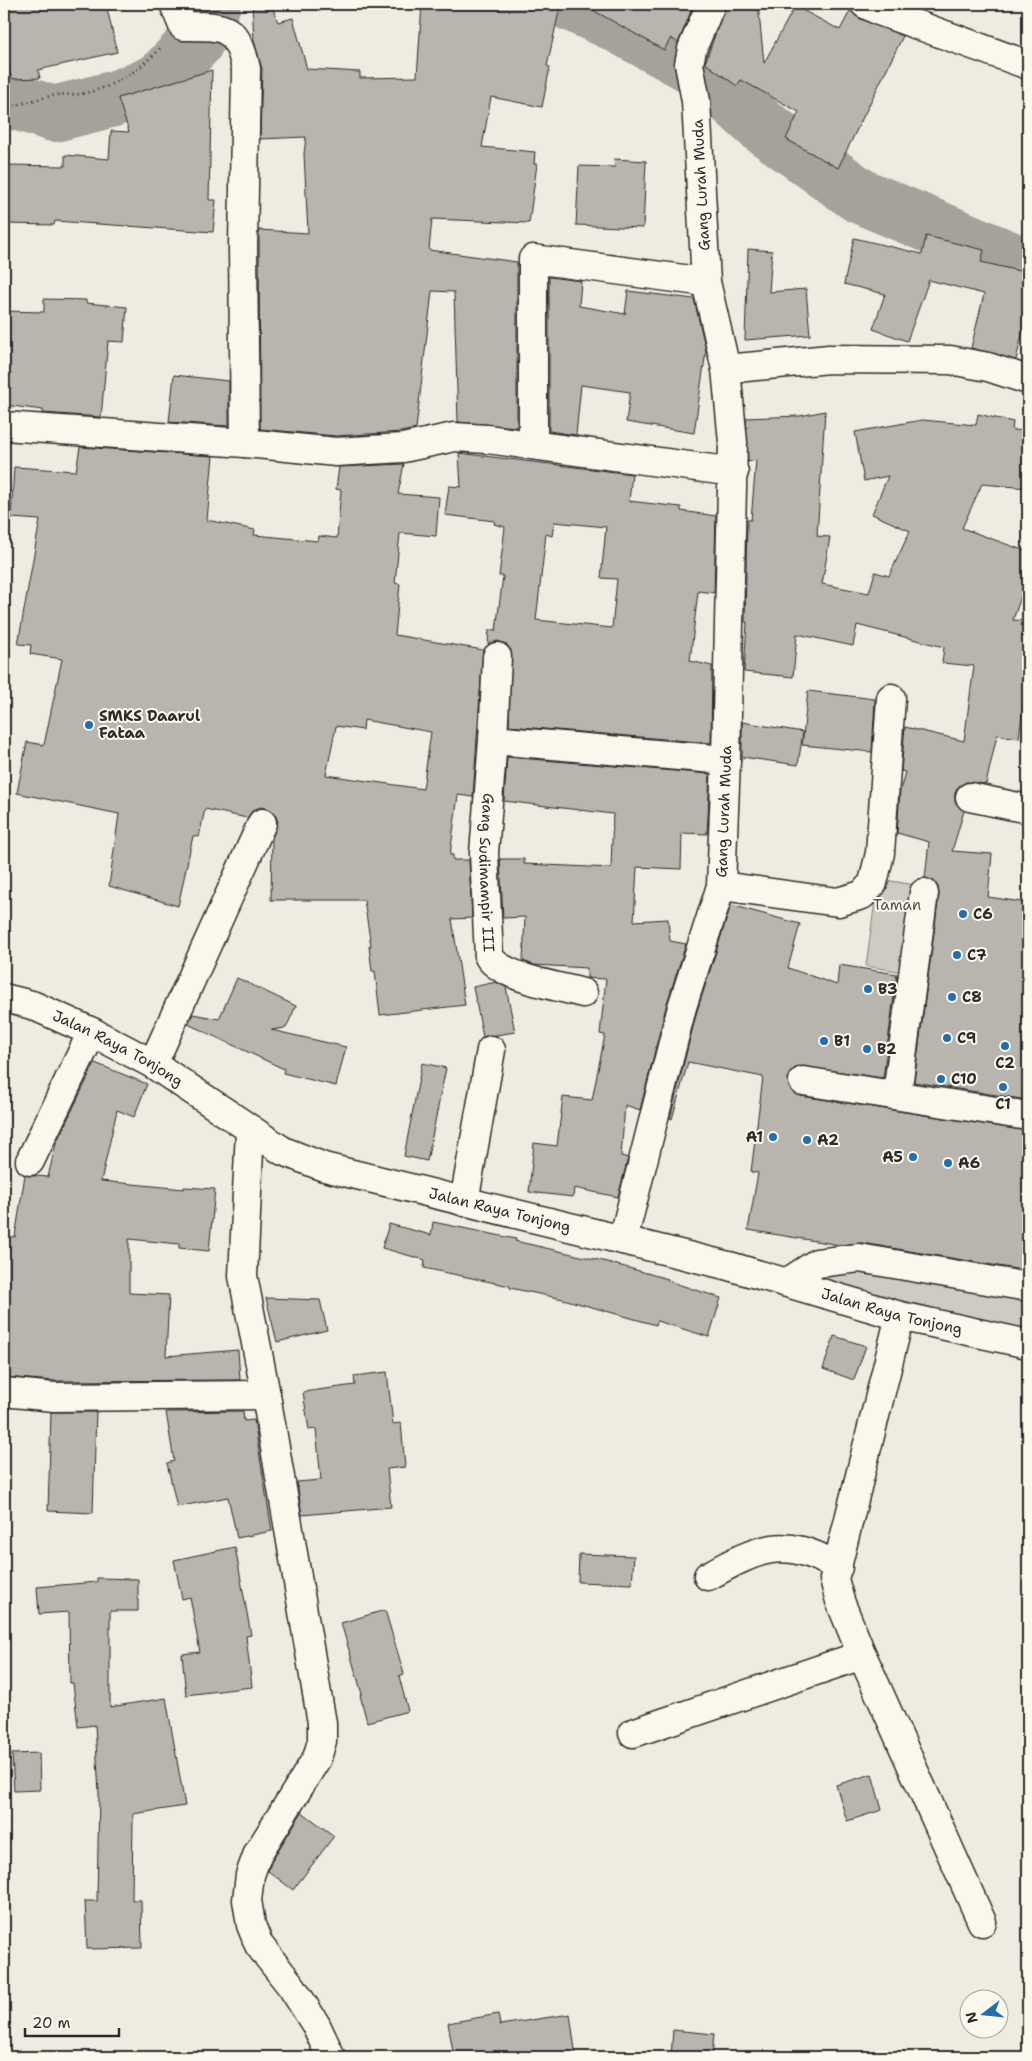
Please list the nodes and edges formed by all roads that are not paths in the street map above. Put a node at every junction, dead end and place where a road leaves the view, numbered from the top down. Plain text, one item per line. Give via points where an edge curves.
1 (710, 4) edge
2 (865, 4) edge
3 (182, 19) edge
4 (1028, 65) edge
5 (706, 282) junction
6 (726, 369) junction
7 (1028, 380) edge
8 (4, 426) edge
9 (245, 443) junction
10 (533, 444) junction
11 (734, 472) junction
12 (497, 658) dead end
13 (891, 698) dead end
14 (493, 740) junction
15 (726, 760) junction
16 (970, 797) dead end
17 (1028, 809) edge
18 (262, 823) dead end
19 (721, 886) junction
20 (924, 893) dead end
21 (582, 993) dead end
22 (4, 998) edge
23 (92, 1032) junction
24 (491, 1050) dead end
25 (153, 1064) junction
26 (802, 1081) dead end
27 (897, 1094) junction
28 (1028, 1116) edge
29 (250, 1130) junction
30 (30, 1161) dead end
31 (464, 1202) junction
32 (623, 1240) junction
33 (788, 1282) junction
34 (1028, 1287) edge
35 (900, 1316) junction
36 (1028, 1344) edge
37 (4, 1392) edge
38 (266, 1395) junction
39 (838, 1567) junction
40 (708, 1576) dead end
41 (862, 1655) junction
42 (633, 1733) dead end
43 (982, 1922) dead end
44 (331, 2057) edge

1 - 5 street, Gang Lurah Muda via 689,64 696,101
2 - 4 street
3 - 9 street via 219,26 233,35 243,53 246,69 242,247
5 - 6 street, Gang Lurah Muda
5 - 10 street via 534,259
6 - 7 street via 829,359 950,360 988,367
6 - 11 street, Gang Lurah Muda
8 - 9 street
9 - 10 street via 336,452 404,448 454,438
10 - 11 street
11 - 15 street, Gang Lurah Muda
12 - 14 street, Gang Sudimampir III
13 - 19 street via 880,854 872,883 862,895 838,902
14 - 15 street
14 - 21 street, Gang Sudimampir III via 484,853 489,957 494,965 525,978
15 - 19 street, Gang Lurah Muda
16 - 17 street
18 - 25 street
19 - 32 street, Gang Lurah Muda via 682,1007
20 - 27 street
22 - 23 street, Jalan Raya Tonjong via 32,1005
23 - 25 street, Jalan Raya Tonjong
23 - 30 street
24 - 31 street
25 - 29 street, Jalan Raya Tonjong
26 - 27 street
27 - 28 street
29 - 31 street, Jalan Raya Tonjong via 283,1151 324,1167
29 - 38 street via 243,1276
31 - 32 street, Jalan Raya Tonjong
32 - 33 street, Jalan Raya Tonjong
33 - 34 street via 817,1263 859,1258
33 - 35 street, Jalan Raya Tonjong
35 - 36 street, Jalan Raya Tonjong
35 - 39 street
37 - 38 street via 54,1397
38 - 44 street via 322,1723 322,1741 317,1758 258,1853 250,1875 247,1900 251,1925 259,1944 292,1987
39 - 40 street via 818,1555 779,1547 747,1555
39 - 41 street via 834,1579 836,1590
41 - 42 street
41 - 43 street

